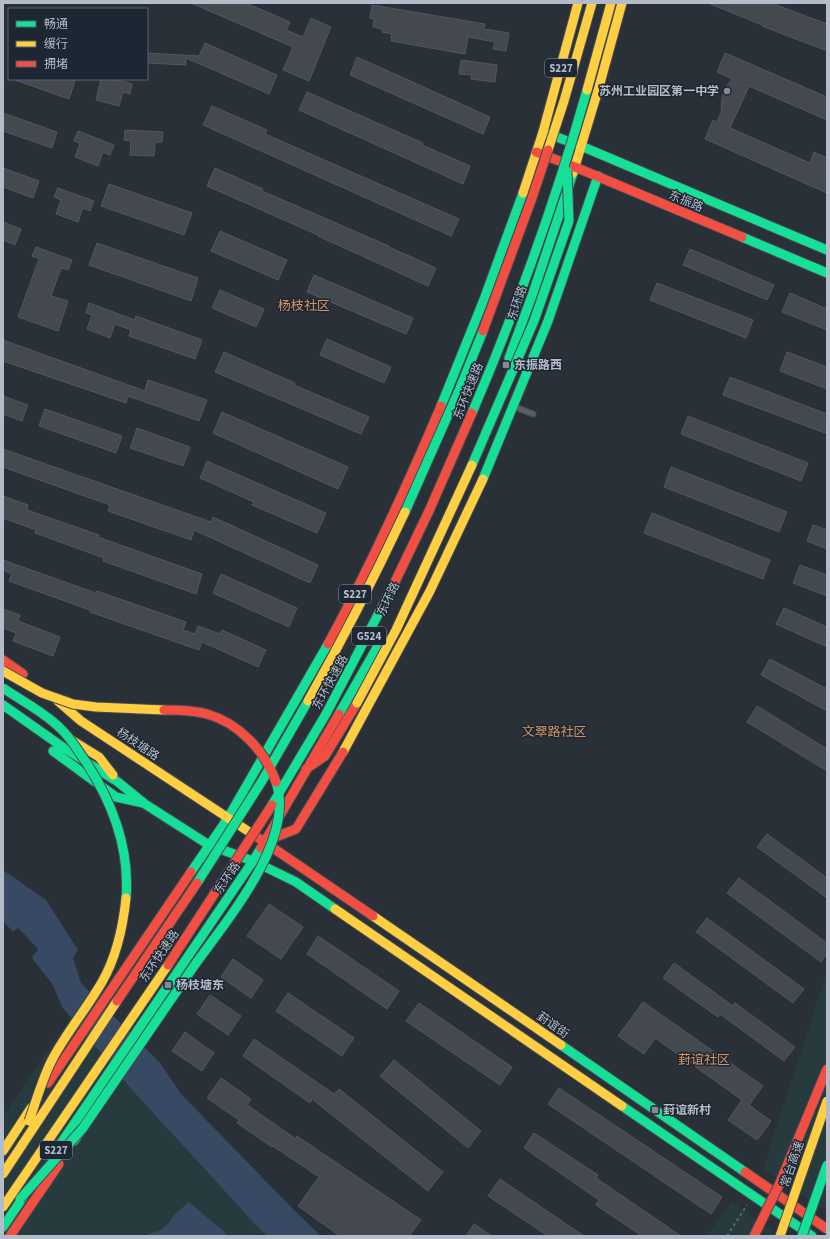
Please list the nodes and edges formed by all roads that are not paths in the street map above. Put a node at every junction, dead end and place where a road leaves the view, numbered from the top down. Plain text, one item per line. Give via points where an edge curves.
1 (578, 3) edge
2 (592, 3) edge
3 (611, 3) edge
4 (622, 3) edge
5 (543, 132) junction
6 (581, 146) junction
7 (536, 152) junction
8 (566, 158) junction
9 (575, 167) junction
10 (598, 176) junction
11 (827, 250) edge
12 (827, 273) edge
13 (557, 296) junction
14 (525, 318) junction
15 (495, 392) junction
16 (514, 406) junction
17 (533, 414) dead end
18 (3, 660) edge
19 (3, 671) edge
20 (3, 688) edge
21 (3, 705) edge
22 (25, 720) junction
23 (306, 770) junction
24 (145, 804) junction
25 (228, 818) junction
26 (264, 842) junction
27 (209, 845) junction
28 (253, 861) junction
29 (827, 1068) edge
30 (827, 1101) edge
31 (84, 1128) junction
32 (3, 1151) edge
33 (16, 1153) junction
34 (827, 1165) edge
35 (3, 1166) edge
36 (3, 1174) edge
37 (3, 1207) edge
38 (827, 1216) edge
39 (3, 1218) edge
40 (3, 1227) edge
41 (824, 1231) edge
42 (10, 1236) edge
43 (754, 1236) edge
44 (780, 1236) edge
45 (802, 1236) edge
46 (812, 1236) edge

1 - 5 main road, S227
2 - 33 main road, 东环快速路 / G524, bridge via 533,193 493,306 429,460 359,608 278,754 213,857
3 - 8 main road, 东环快速路 / G524, bridge via 598,55
4 - 6 main road, 东环路 / S227
5 - 6 main road, 东振路
5 - 7 main road, S227
6 - 9 main road, 东环路 / S227
6 - 11 main road, 东振路
7 - 9 main road, 东振路
7 - 25 main road, S227 via 453,378 386,530 330,641
8 - 23 main road, bridge via 570,221 534,321 467,478 396,630 325,756
8 - 37 main road, 东环快速路 / G524, bridge via 549,215 479,398 414,545 359,654 296,765 224,881
9 - 10 main road, 东振路
9 - 14 main road, 东环路 / S227
10 - 12 main road, 东振路
10 - 13 main road
13 - 14 main road via 542,299
13 - 16 main road
14 - 15 main road, 东环路 / S227
15 - 16 main road via 499,400
15 - 23 main road, 东环路 / S227 via 461,474 389,625
16 - 17 lane
16 - 26 main road via 430,591 350,741 296,829
18 - 25 main road, 杨枝塘路 via 37,683 82,721
19 - 31 main road, bridge via 27,687 69,703 99,707 188,710 217,718 237,729 256,747 272,771 279,793 278,824 259,872
20 - 33 main road, bridge via 61,729 94,774 114,815 123,845 127,879 126,911 109,968 98,990 52,1059
21 - 22 main road
22 - 24 main road via 118,782
22 - 24 main road via 37,739 116,797
23 - 26 main road, 东环路 / S227
24 - 27 main road
25 - 26 main road, 杨枝塘路
25 - 27 main road, S227
26 - 28 main road, 东环路 / S227
26 - 41 main road, 葑谊街
27 - 28 main road
27 - 32 main road, S227
28 - 40 main road, 东环路 / S227
28 - 46 main road via 296,882
29 - 43 main road, bridge via 779,1186
30 - 44 main road, 常台高速, bridge
31 - 39 main road, bridge
31 - 42 main road, bridge
33 - 35 main road, bridge
33 - 36 main road, 东环快速路 / G524, bridge
34 - 45 main road, bridge
38 - 41 main road

